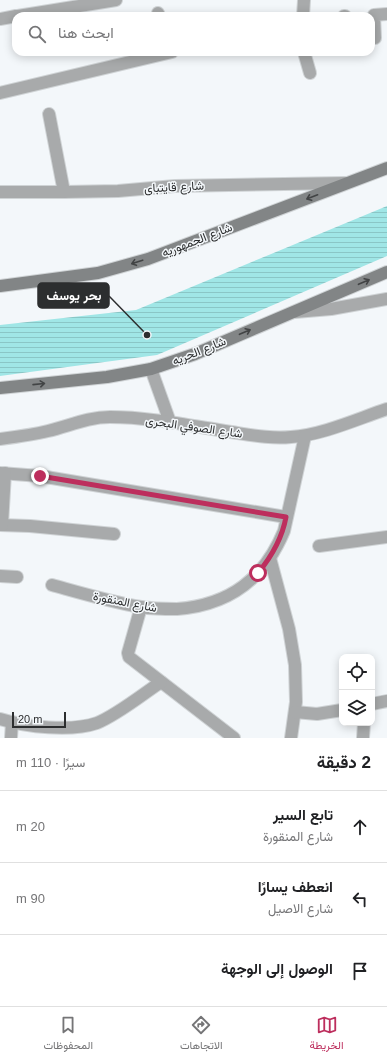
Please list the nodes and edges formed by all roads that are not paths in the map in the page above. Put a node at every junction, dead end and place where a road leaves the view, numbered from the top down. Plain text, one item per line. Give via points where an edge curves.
1 (116, 0) edge
2 (304, 0) edge
3 (42, 12) edge
4 (303, 12) edge
5 (387, 14) edge
6 (375, 15) edge
7 (12, 17) edge
8 (0, 19) edge
9 (153, 56) edge
10 (305, 56) edge
11 (310, 73) dead end
12 (0, 93) edge
13 (49, 114) dead end
14 (387, 168) edge
15 (348, 183) junction
16 (0, 192) edge
17 (64, 192) junction
18 (387, 272) edge
19 (0, 286) edge
20 (387, 299) edge
21 (290, 313) junction
22 (152, 368) junction
23 (0, 388) edge
24 (387, 409) edge
25 (170, 422) junction
26 (305, 436) junction
27 (0, 439) edge
28 (3, 473) edge
29 (286, 517) junction
30 (1, 525) edge
31 (114, 534) dead end
32 (387, 537) edge
33 (319, 546) dead end
34 (270, 558) junction
35 (0, 576) edge
36 (17, 577) dead end
37 (52, 585) dead end
38 (141, 608) junction
39 (161, 682) junction
40 (387, 701) edge
41 (375, 703) edge
42 (339, 710) edge
43 (295, 712) junction
44 (0, 719) edge
45 (12, 722) junction
46 (364, 726) edge
47 (11, 738) edge
48 (234, 738) edge
49 (291, 738) edge
50 (363, 738) edge

1 - 3 street
2 - 4 street
5 - 6 street
7 - 8 street
9 - 12 street
10 - 11 street
13 - 17 street
14 - 15 street, شارع الجمهوريه
15 - 17 street, شارع قايتباى via 175,186
15 -> 19 street, شارع الجمهوريه via 128,265 98,273
16 - 17 street, شارع قايتباى
21 -> 18 street, شارع الحريه
20 - 21 street
22 -> 21 street, شارع الحريه via 194,354
23 -> 22 street, شارع الحريه via 107,377
22 - 25 street
24 - 26 street, شارع الصوفي البحرى
25 - 26 street, شارع الصوفي البحرى via 264,437
25 - 27 street, شارع الصوفي البحرى via 92,418 48,431
26 - 29 street, شارع المنقورة
28 - 29 street via 40,476
28 - 30 street
29 - 34 street, شارع المنقورة via 284,531
30 - 31 street
32 - 33 street
34 - 38 street, شارع المنقورة via 244,586 210,604 187,608
34 - 43 street via 293,652 296,680
35 - 36 street
37 - 38 street, شارع المنقورة
38 - 39 street via 128,655
39 - 45 street via 108,717 86,726 62,728
39 - 48 street
40 - 41 street
42 - 43 street via 317,714
43 - 49 street
44 - 45 street
45 - 47 street
46 - 50 street

